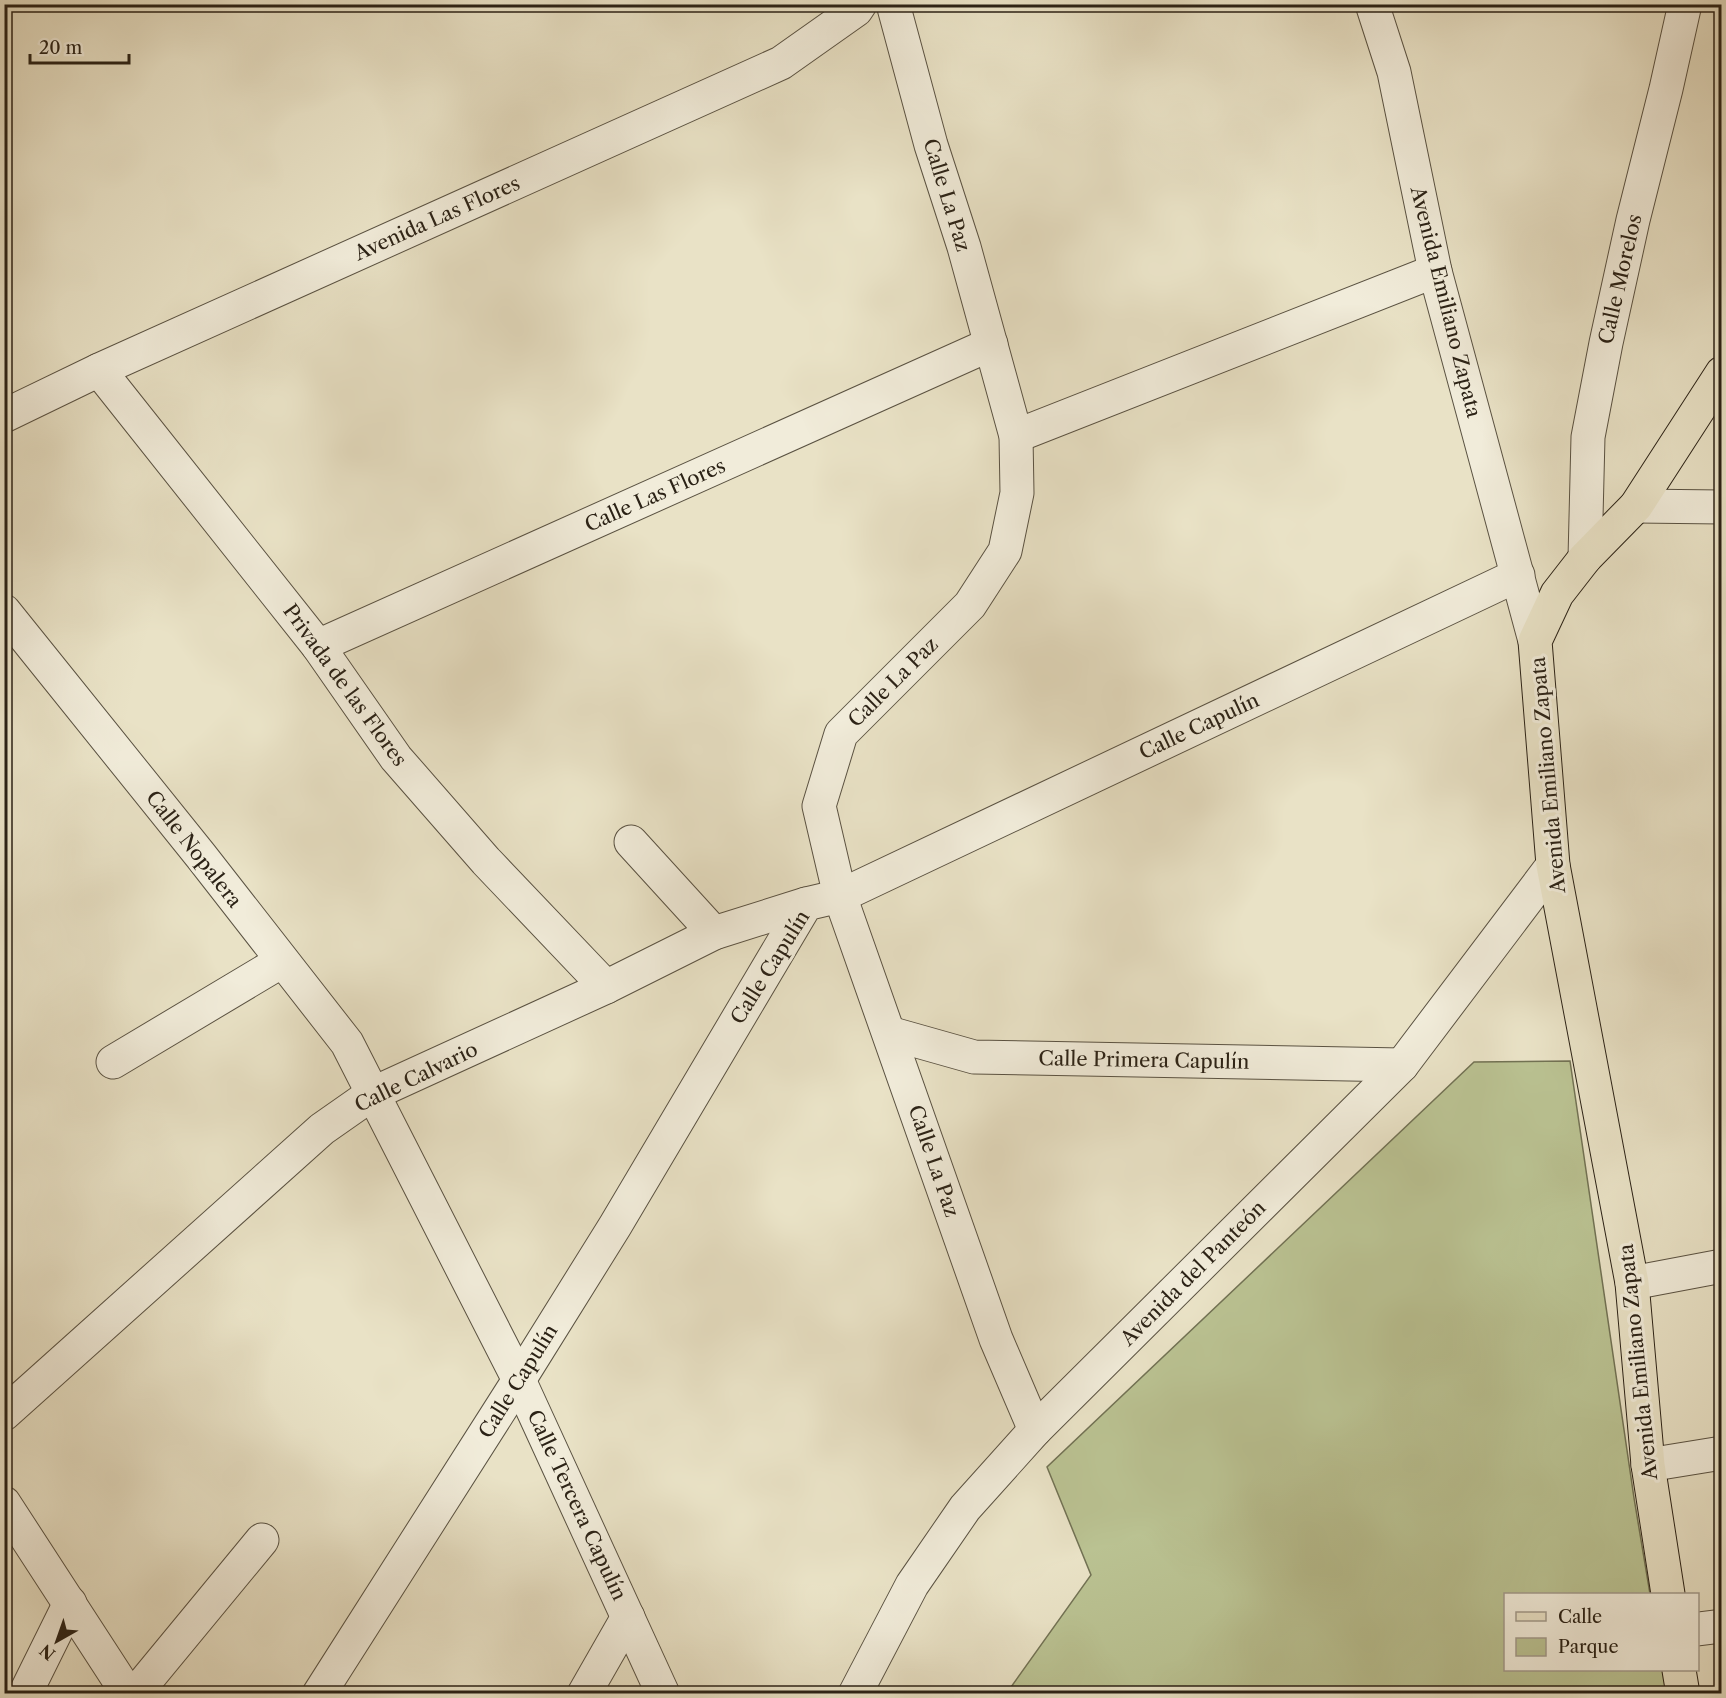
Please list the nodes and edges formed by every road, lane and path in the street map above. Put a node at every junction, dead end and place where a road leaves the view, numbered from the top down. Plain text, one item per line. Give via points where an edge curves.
1 (860, 4) edge
2 (893, 4) edge
3 (1372, 4) edge
4 (1685, 4) edge
5 (1435, 271) junction
6 (991, 344) junction
7 (99, 370) junction
8 (1722, 373) edge
9 (4, 416) edge
10 (1016, 436) junction
11 (1636, 506) junction
12 (1722, 507) edge
13 (1585, 558) junction
14 (1518, 575) junction
15 (4, 611) edge
16 (1535, 641) junction
17 (318, 646) junction
18 (631, 842) dead end
19 (1553, 865) junction
20 (840, 896) junction
21 (806, 904) junction
22 (714, 933) junction
23 (282, 961) junction
24 (606, 987) junction
25 (889, 1033) junction
26 (113, 1062) dead end
27 (1402, 1065) junction
28 (372, 1094) junction
29 (1722, 1266) edge
30 (1632, 1283) junction
31 (519, 1380) junction
32 (4, 1414) edge
33 (1035, 1430) junction
34 (1722, 1453) edge
35 (1648, 1465) junction
36 (4, 1503) edge
37 (262, 1540) dead end
38 (1668, 1593) edge
39 (70, 1603) junction
40 (628, 1617) junction
41 (1722, 1626) edge
42 (1699, 1629) edge
43 (1679, 1671) edge
44 (25, 1694) edge
45 (128, 1694) edge
46 (135, 1694) edge
47 (319, 1694) edge
48 (584, 1694) edge
49 (663, 1694) edge
50 (855, 1694) edge
51 (1683, 1694) edge

1 - 7 street, Avenida Las Flores via 781,63
2 - 6 street, Calle La Paz
3 - 5 street, Avenida Emiliano Zapata via 1394,72
4 - 13 street, Calle Morelos via 1631,231 1588,437
5 - 10 street
5 - 14 street, Avenida Emiliano Zapata
6 - 10 street, Calle La Paz
6 - 17 street, Calle Las Flores
7 - 9 street, Avenida Las Flores
7 - 17 street, Privada de las Flores
8 - 11 main road
10 - 20 street, Calle La Paz via 1017,493 1005,551 970,605 840,734 819,806
11 - 12 street
11 - 13 main road
13 - 16 main road via 1557,594
14 - 16 street, Avenida Emiliano Zapata
14 - 20 street, Calle Capulín
15 - 23 street, Calle Nopalera
16 - 19 main road, Avenida Emiliano Zapata
17 - 24 street, Privada de las Flores via 396,758 486,861
18 - 22 street
19 - 27 street, Avenida del Panteón
19 - 30 main road, Avenida Emiliano Zapata
20 - 21 street, Calle Capulín
20 - 25 street, Calle La Paz
21 - 22 street, Calle Calvario
21 - 31 street, Calle Capulín
22 - 24 street, Calle Calvario
23 - 26 street
23 - 28 street, Calle Nopalera via 347,1043
24 - 28 street, Calle Calvario
25 - 27 street, Calle Primera Capulín via 974,1057
25 - 33 street, Calle La Paz via 996,1339
27 - 33 street, Avenida del Panteón
28 - 31 street, Calle Tercera Capulín
28 - 32 street, Calle Calvario via 322,1129
29 - 30 street
30 - 35 main road, Avenida Emiliano Zapata
31 - 40 street, Calle Tercera Capulín
31 - 47 street, Calle Capulín
33 - 50 street, Avenida del Panteón via 965,1508 912,1585
34 - 35 street
35 - 38 main road, Avenida Emiliano Zapata
36 - 39 street
37 - 46 street
39 - 44 street
39 - 45 street
40 - 48 street
40 - 49 street, Calle Tercera Capulín
41 - 42 street
43 - 51 main road

